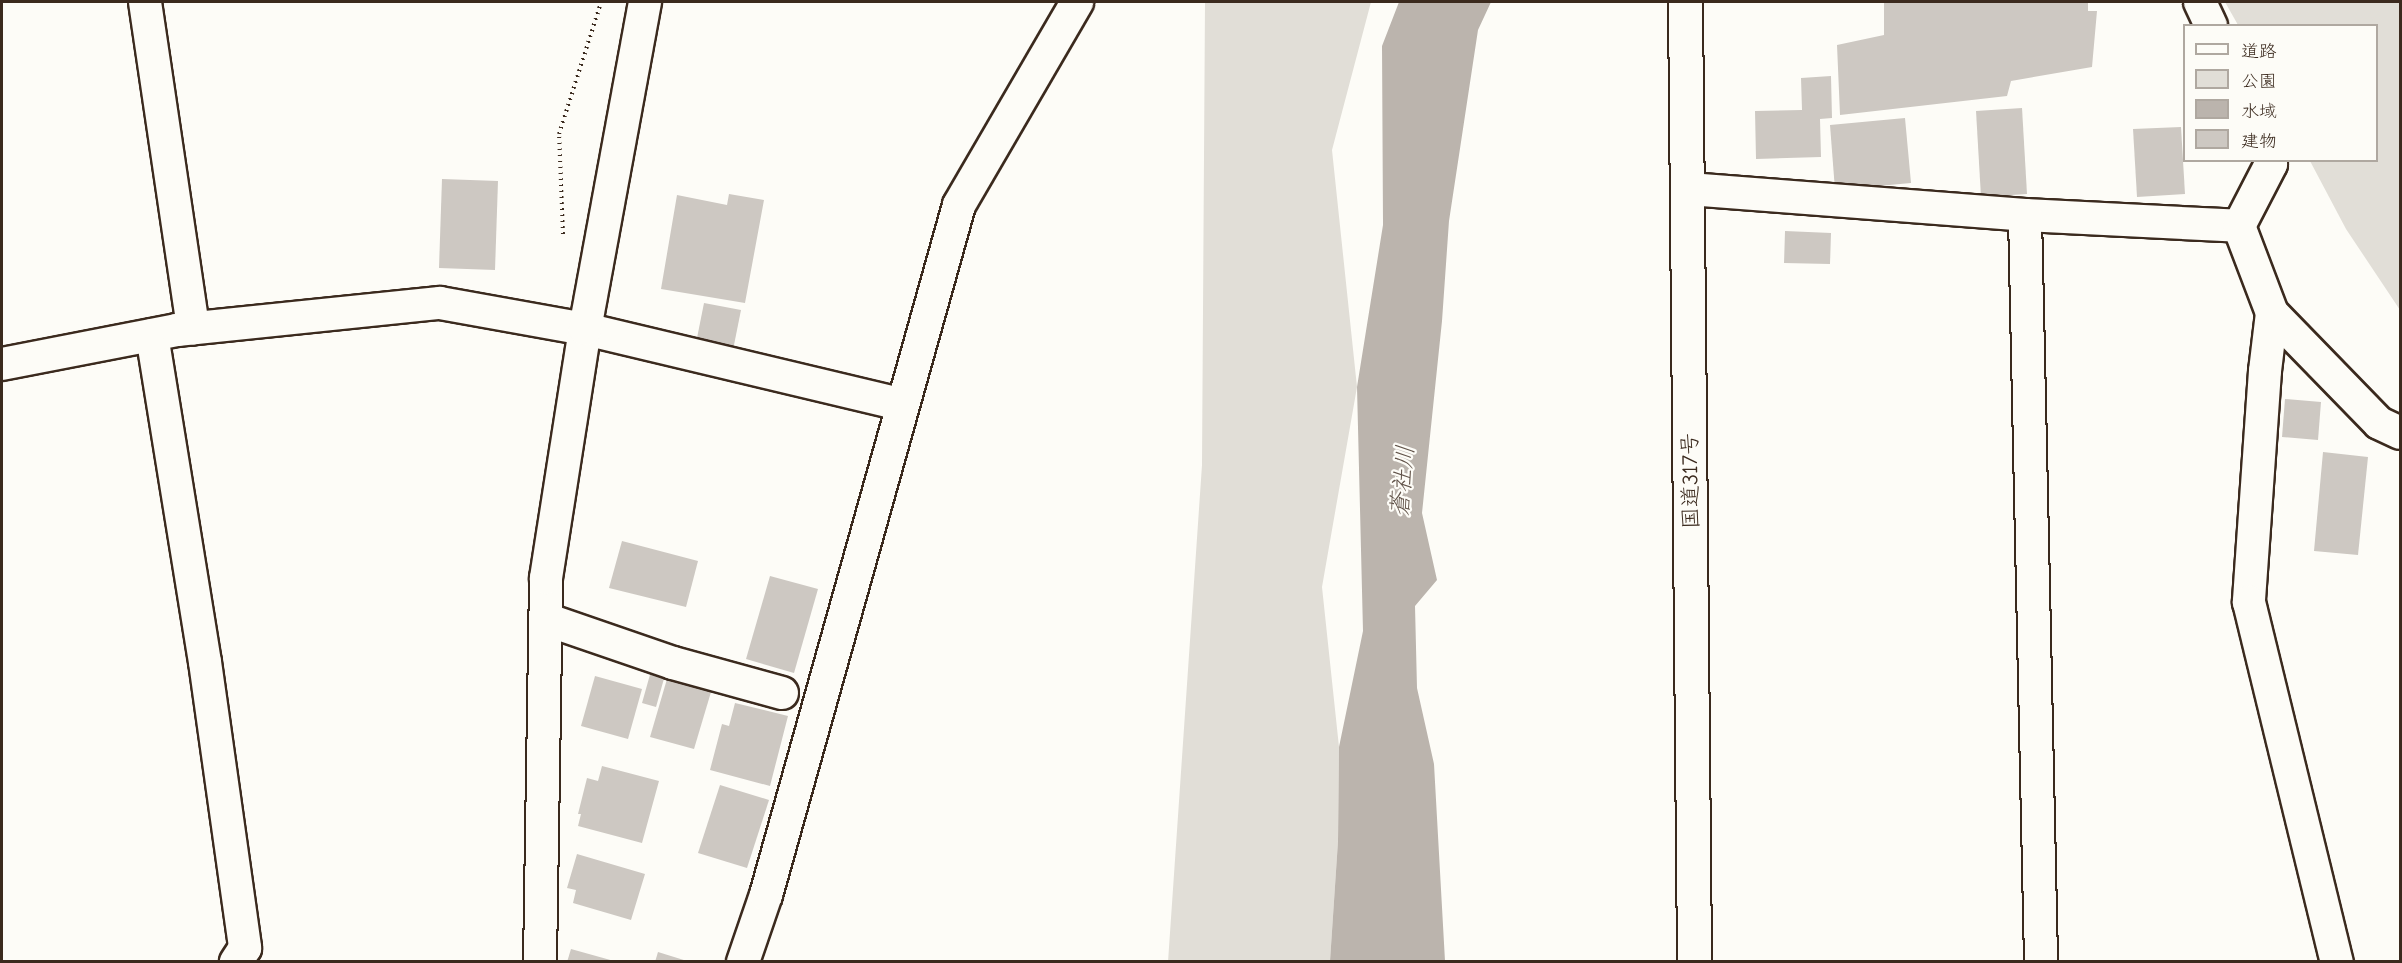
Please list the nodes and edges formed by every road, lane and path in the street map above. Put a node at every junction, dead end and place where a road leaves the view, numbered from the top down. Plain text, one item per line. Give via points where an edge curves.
1 (145, 2) edge
2 (601, 2) edge
3 (645, 2) edge
4 (1077, 2) edge
5 (1685, 2) edge
6 (2200, 2) edge
7 (2210, 24) edge
8 (2270, 162) edge
9 (1689, 189) junction
10 (2025, 215) junction
11 (2239, 226) junction
12 (563, 244) dead end
13 (2272, 313) junction
14 (193, 328) junction
15 (585, 329) junction
16 (152, 335) junction
17 (2, 364) edge
18 (901, 404) junction
19 (2400, 433) edge
20 (545, 619) junction
21 (782, 693) dead end
22 (236, 962) edge
23 (540, 962) edge
24 (743, 962) edge
25 (1694, 962) edge
26 (2041, 962) edge
27 (2337, 962) edge

1 - 14 street
2 - 12 path via 560,134
3 - 15 street
4 - 18 street via 959,205
5 - 9 highway, 国道317号
6 - 7 street
8 - 11 street
9 - 10 street
9 - 25 highway, 国道317号
10 - 11 street
10 - 26 street
11 - 13 street
13 - 19 street via 2379,423
13 - 27 street via 2249,603
14 - 15 street via 440,303
14 - 16 street
15 - 18 street
15 - 20 street via 546,578
16 - 17 street
16 - 22 street via 205,662 243,936 244,948
18 - 24 street via 766,895
20 - 21 street via 673,663
20 - 23 street

